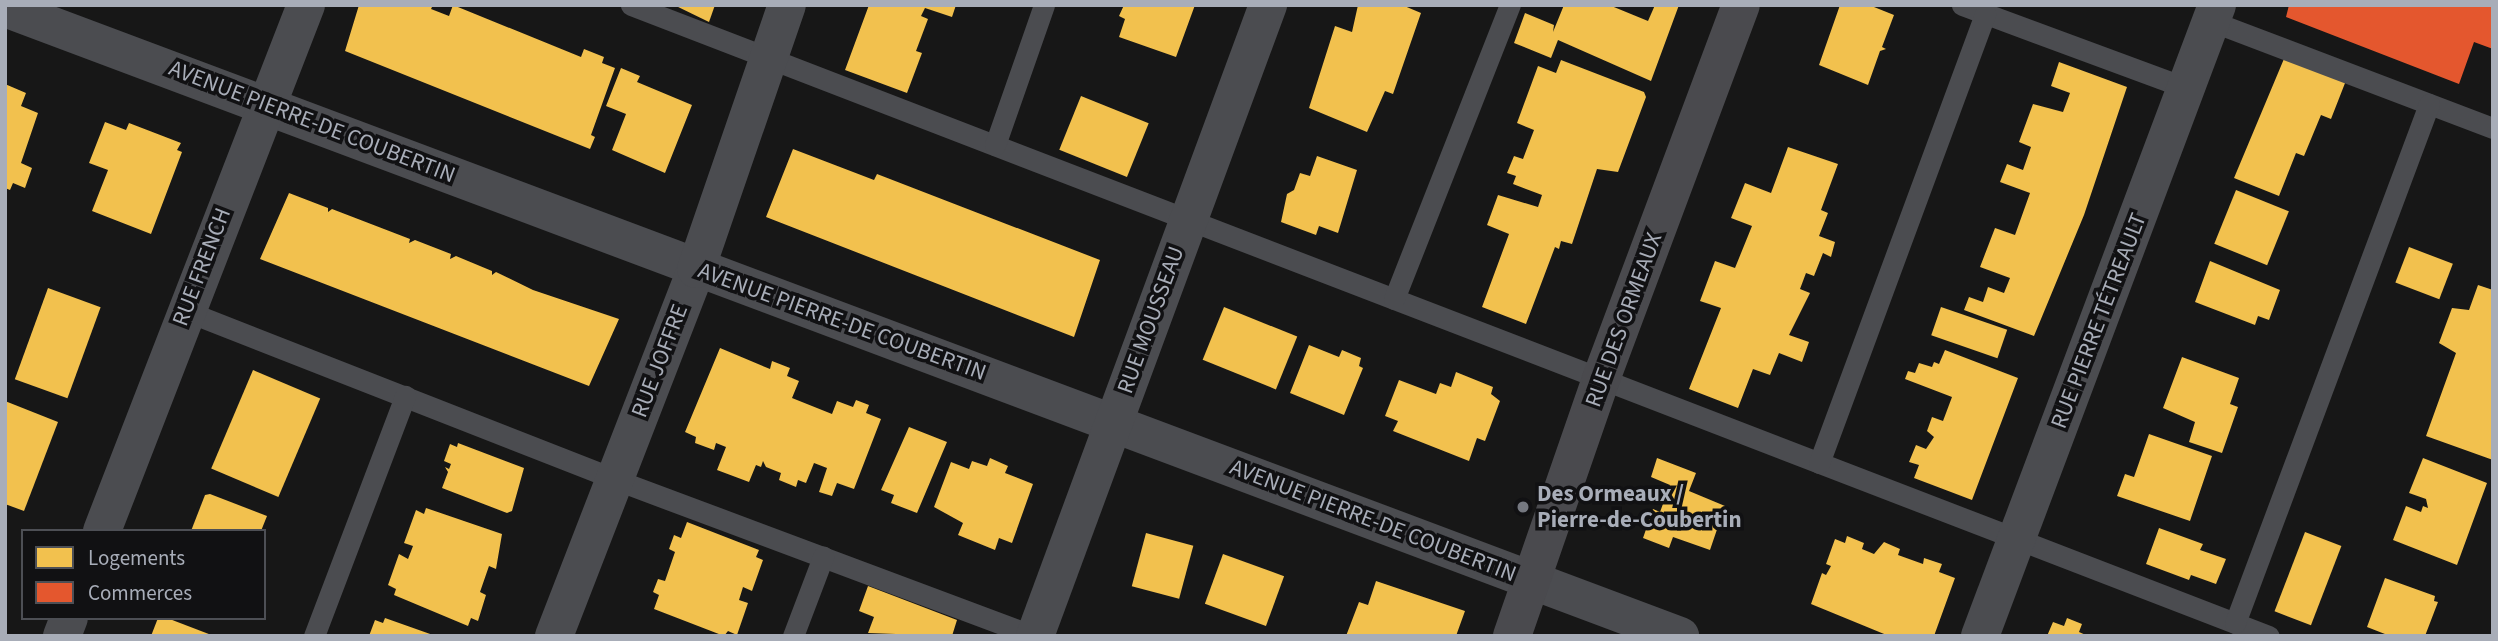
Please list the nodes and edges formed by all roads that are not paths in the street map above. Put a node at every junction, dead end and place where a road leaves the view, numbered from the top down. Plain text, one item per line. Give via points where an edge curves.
1 (306, 5) edge
2 (631, 5) edge
3 (787, 5) edge
4 (1044, 5) edge
5 (1268, 5) edge
6 (1510, 5) edge
7 (1741, 5) edge
8 (1962, 5) edge
9 (5, 8) edge
10 (2214, 13) edge
11 (1985, 14) junction
12 (768, 57) junction
13 (2186, 88) junction
14 (265, 102) junction
15 (2428, 104) junction
16 (2493, 128) edge
17 (995, 145) junction
18 (1187, 219) junction
19 (696, 269) junction
20 (1394, 299) junction
21 (186, 311) junction
22 (1601, 379) junction
23 (405, 396) junction
24 (1115, 422) junction
25 (1819, 463) junction
26 (614, 479) junction
27 (103, 529) edge
28 (2016, 539) junction
29 (823, 557) junction
30 (1532, 583) junction
31 (2235, 623) junction
32 (314, 636) edge
33 (554, 636) edge
34 (793, 636) edge
35 (1035, 636) edge
36 (1512, 636) edge
37 (1680, 636) edge
38 (1980, 636) edge
39 (2269, 636) edge

1 - 14 street, RUE FRENCH
2 - 12 lane
3 - 12 street, RUE JOFFRE
4 - 17 lane
5 - 18 street, RUE MOUSSEAU
6 - 20 lane
7 - 22 street, RUE DES ORMEAUX
8 - 11 lane
9 - 14 street, AVENUE PIERRE-DE COUBERTIN
10 - 13 street, RUE PIERRE TÉTREAULT
10 - 15 lane
11 - 13 lane
11 - 25 lane
12 - 17 lane
12 - 19 street, RUE JOFFRE
13 - 28 street, RUE PIERRE TÉTREAULT
14 - 19 street, AVENUE PIERRE-DE COUBERTIN
14 - 21 street, RUE FRENCH
15 - 16 lane
15 - 31 lane
17 - 18 lane
18 - 20 lane
18 - 24 street, RUE MOUSSEAU
19 - 24 street, AVENUE PIERRE-DE COUBERTIN
19 - 26 street, RUE JOFFRE
20 - 22 lane
21 - 23 lane
21 - 27 street, RUE FRENCH
22 - 25 lane
22 - 30 street, RUE DES ORMEAUX
23 - 26 lane
23 - 32 lane
24 - 30 street, AVENUE PIERRE-DE COUBERTIN
24 - 35 street, RUE MOUSSEAU
25 - 28 lane
26 - 29 lane
26 - 33 street, RUE JOFFRE
28 - 31 lane
28 - 38 street, RUE PIERRE TÉTREAULT
29 - 34 lane
29 - 35 lane
30 - 36 street, RUE DES ORMEAUX
30 - 37 street, AVENUE PIERRE-DE COUBERTIN
31 - 39 lane

